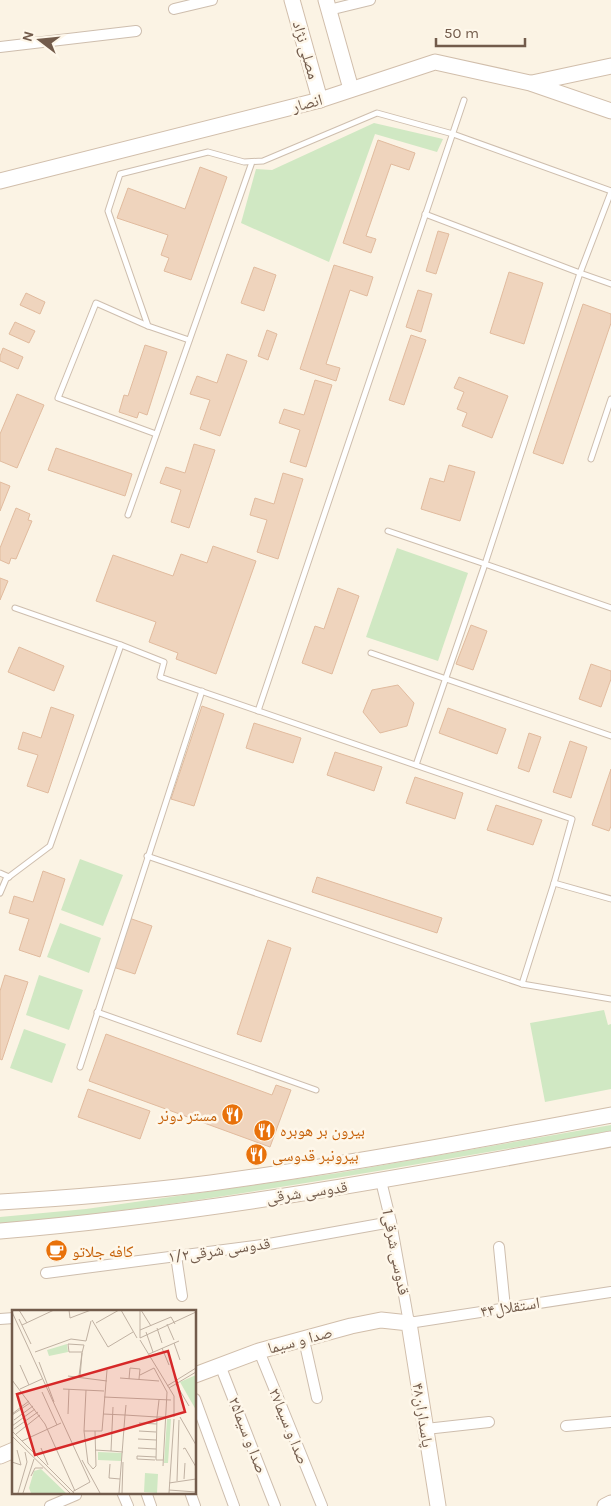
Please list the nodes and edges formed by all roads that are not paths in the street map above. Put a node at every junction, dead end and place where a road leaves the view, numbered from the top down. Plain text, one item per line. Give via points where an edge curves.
1 (212, 0) edge
2 (292, 0) edge
3 (370, 0) edge
4 (327, 5) edge
5 (174, 9) dead end
6 (136, 31) dead end
7 (0, 47) edge
8 (611, 66) edge
9 (530, 83) junction
10 (350, 89) junction
11 (320, 100) junction
12 (464, 100) dead end
13 (611, 111) edge
14 (453, 134) junction
15 (252, 162) junction
16 (0, 181) edge
17 (611, 191) edge
18 (426, 214) junction
19 (580, 274) junction
20 (611, 284) edge
21 (148, 326) junction
22 (189, 340) junction
23 (611, 399) edge
24 (156, 434) junction
25 (590, 459) dead end
26 (128, 515) dead end
27 (388, 531) dead end
28 (484, 564) junction
29 (15, 608) dead end
30 (611, 608) edge
31 (121, 645) junction
32 (371, 653) dead end
33 (445, 678) junction
34 (202, 691) junction
35 (258, 711) junction
36 (611, 736) edge
37 (416, 765) junction
38 (147, 856) junction
39 (0, 873) edge
40 (8, 877) junction
41 (554, 883) junction
42 (0, 892) edge
43 (611, 899) edge
44 (522, 984) junction
45 (611, 999) edge
46 (97, 1012) junction
47 (80, 1067) dead end
48 (316, 1090) dead end
49 (611, 1115) edge
50 (611, 1139) edge
51 (381, 1181) junction
52 (0, 1202) edge
53 (391, 1222) junction
54 (0, 1231) edge
55 (499, 1247) dead end
56 (176, 1256) junction
57 (46, 1273) dead end
58 (611, 1292) edge
59 (182, 1296) dead end
60 (505, 1308) junction
61 (409, 1323) junction
62 (304, 1340) junction
63 (259, 1351) junction
64 (220, 1365) junction
65 (196, 1375) edge
66 (317, 1398) dead end
67 (196, 1402) edge
68 (489, 1422) dead end
69 (611, 1422) edge
70 (566, 1426) dead end
71 (426, 1429) junction
72 (12, 1451) edge
73 (0, 1456) edge
74 (123, 1494) edge
75 (147, 1494) edge
76 (191, 1494) edge
77 (76, 1495) dead end
78 (611, 1502) edge
79 (321, 1503) edge
80 (50, 1506) edge
81 (128, 1506) edge
82 (151, 1506) edge
83 (195, 1506) edge
84 (234, 1506) edge
85 (275, 1506) edge
86 (438, 1506) edge
87 (605, 1506) edge

1 - 5 street
2 - 11 main road, مصلی نژاد
3 - 4 street
4 - 10 main road, مصلی نژاد
6 - 7 street
8 - 9 main road
9 - 10 main road, انصار via 435,62
9 - 13 main road, انصار
10 - 11 main road, انصار
11 - 16 main road, انصار
12 - 14 lane
14 - 15 lane via 377,113 263,162
14 - 17 lane
14 - 18 lane
15 - 21 lane via 208,152 120,174 108,212
15 - 22 lane
17 - 19 lane
18 - 19 lane
18 - 35 lane
19 - 20 lane
19 - 28 lane
21 - 22 lane
21 - 24 lane via 96,303 58,398
22 - 24 lane
23 - 25 lane
24 - 26 lane
27 - 28 lane
28 - 30 lane
28 - 33 lane
29 - 31 lane
31 - 34 lane via 164,662 160,677
31 - 40 lane via 50,846
32 - 33 lane
33 - 36 lane
33 - 37 lane
34 - 35 lane
34 - 38 lane
35 - 37 lane
37 - 41 lane via 572,819
38 - 44 lane
38 - 46 lane
39 - 40 lane
40 - 42 lane
41 - 43 lane
41 - 44 lane
44 - 45 lane
46 - 47 lane
46 - 48 lane
49 - 52 main road, قدوسی شرقی via 387,1156 210,1183
50 - 51 main road, قدوسی شرقی
51 - 53 street, 1قدوسی شرقی
51 - 54 main road, قدوسی شرقی via 70,1225
53 - 56 street, قدوسی شرقی۱/۲ via 269,1244
53 - 61 street, 1قدوسی شرقی
55 - 60 street
56 - 57 street, قدوسی شرقی۱/۲
56 - 59 street
58 - 60 street, استقلال۴۴
60 - 61 street, استقلال۴۴
61 - 62 main road, صدا و سیما via 381,1320
61 - 71 main road, پاسداران۴۸
62 - 63 main road, صدا و سیما
62 - 66 street
63 - 64 main road, صدا و سیما
63 - 79 street, صدا و سیما۲۷
64 - 65 main road, صدا و سیما
64 - 85 street, صدا و سیما۲۵
67 - 84 street
68 - 71 street
69 - 70 street
71 - 86 main road, پاسداران۴۸
72 - 73 main road
74 - 81 street
75 - 82 street
76 - 83 street
77 - 80 street
78 - 87 main road

